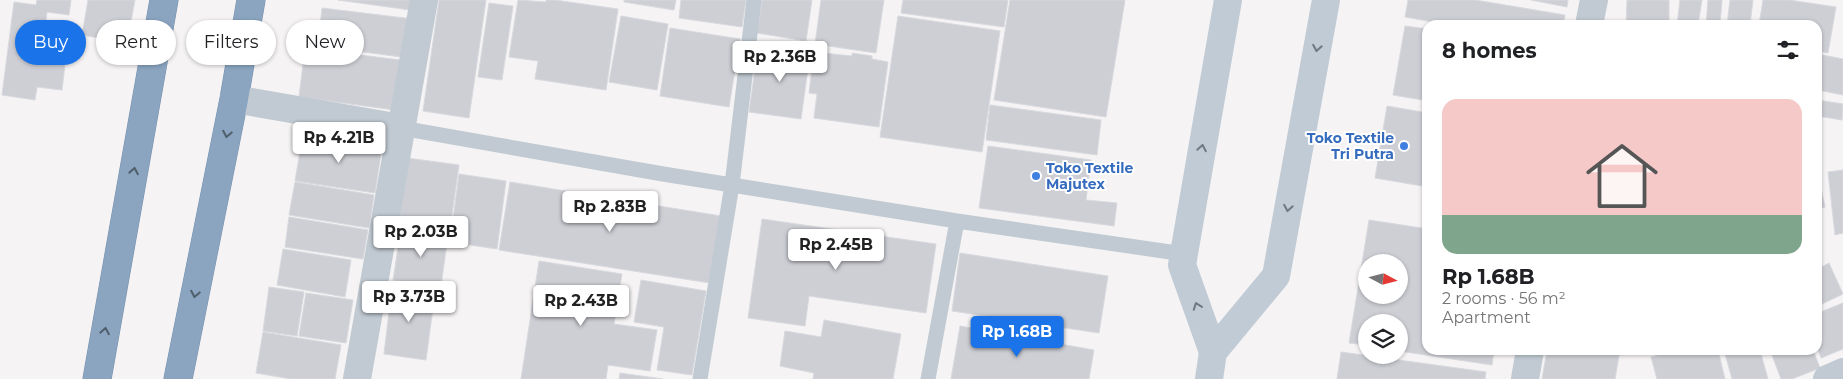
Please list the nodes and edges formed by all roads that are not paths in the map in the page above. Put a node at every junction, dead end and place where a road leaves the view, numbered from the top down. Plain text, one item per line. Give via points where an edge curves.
1 (164, 0) edge
2 (251, 0) edge
3 (424, 0) edge
4 (754, 0) edge
5 (1228, 0) edge
6 (1326, 0) edge
7 (1594, 0) edge
8 (1590, 20) edge
9 (234, 100) junction
10 (401, 128) junction
11 (732, 185) junction
12 (957, 221) junction
13 (1184, 254) junction
14 (1213, 352) junction
15 (1529, 355) edge
16 (1843, 372) edge
17 (97, 379) edge
18 (178, 379) edge
19 (357, 379) edge
20 (700, 379) edge
21 (928, 379) edge
22 (1209, 379) edge
23 (1525, 379) edge
24 (1827, 379) edge

17 -> 1 highway
2 - 9 highway
3 - 10 street
4 - 11 lane
13 -> 5 street
6 -> 14 street via 1276,276
7 - 8 street
9 - 10 street
9 -> 18 highway
10 - 11 lane
10 - 19 street
11 - 12 lane
11 - 20 lane
12 - 13 lane
12 - 21 lane
14 -> 13 street via 1182,265
14 - 22 street
15 - 23 street
16 - 24 street

